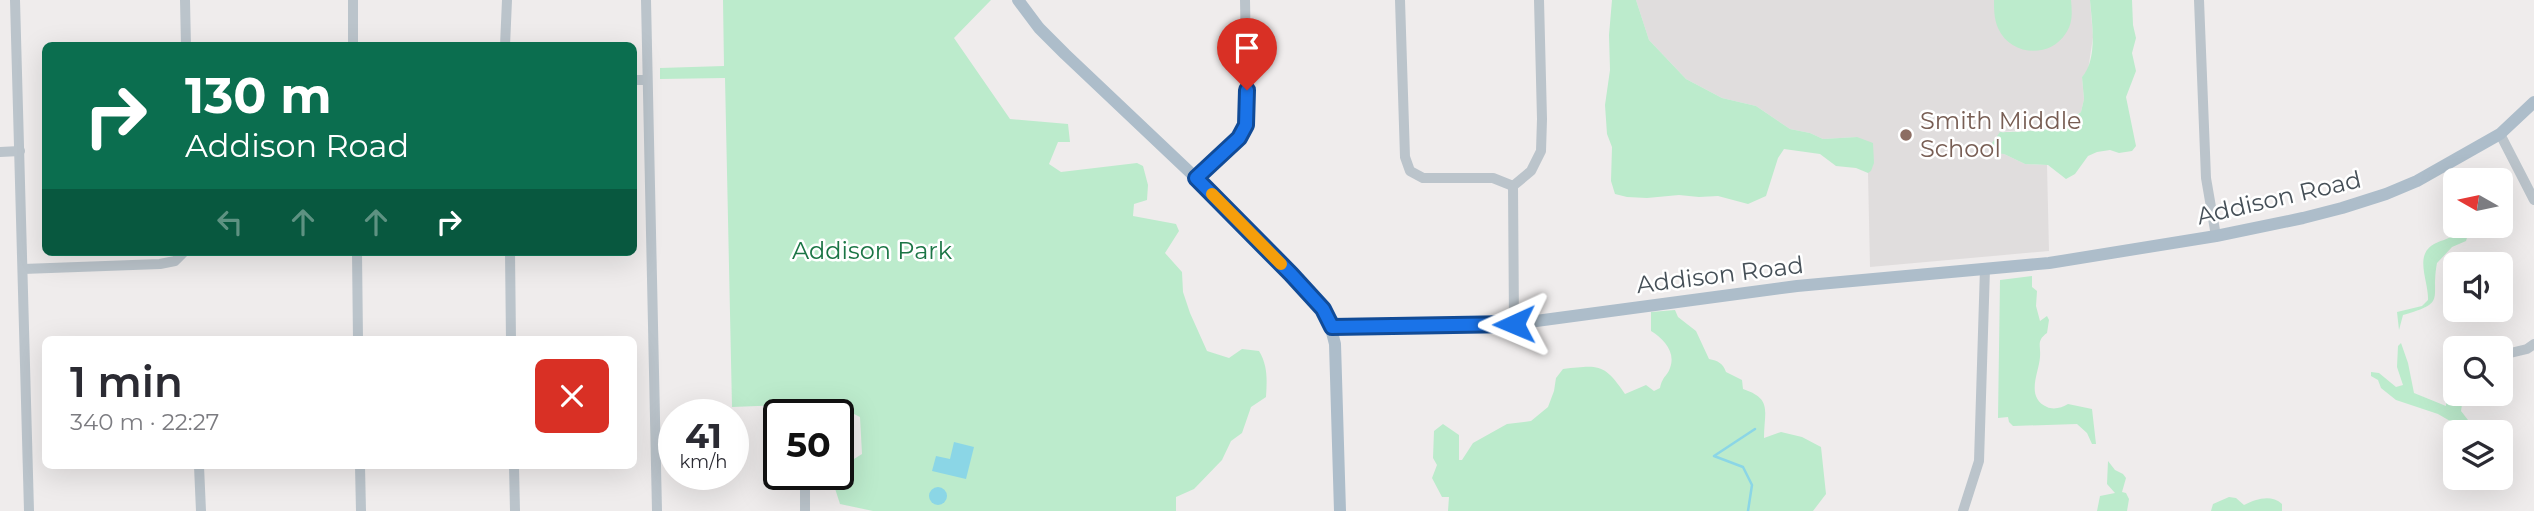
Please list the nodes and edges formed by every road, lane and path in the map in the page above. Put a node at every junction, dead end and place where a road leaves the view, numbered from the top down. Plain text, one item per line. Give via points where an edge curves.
1 (15, 0) edge
2 (185, 0) edge
3 (353, 0) edge
4 (507, 0) edge
5 (646, 0) edge
6 (1018, 0) edge
7 (1245, 0) edge
8 (1400, 0) edge
9 (1539, 0) edge
10 (2199, 0) edge
11 (186, 42) edge
12 (353, 42) edge
13 (505, 42) edge
14 (637, 80) edge
15 (647, 80) junction
16 (2534, 102) edge
17 (2500, 134) junction
18 (20, 151) junction
19 (0, 152) edge
20 (1196, 178) junction
21 (1513, 186) junction
22 (2534, 200) edge
23 (2216, 236) junction
24 (180, 256) edge
25 (357, 256) edge
26 (510, 256) edge
27 (1985, 268) junction
28 (23, 269) junction
29 (1514, 324) junction
30 (1332, 327) junction
31 (358, 336) edge
32 (512, 336) edge
33 (2534, 344) edge
34 (2513, 352) edge
35 (199, 469) edge
36 (360, 469) edge
37 (514, 469) edge
38 (805, 490) edge
39 (29, 511) edge
40 (201, 511) edge
41 (361, 511) edge
42 (515, 511) edge
43 (657, 511) edge
44 (805, 511) edge
45 (1340, 511) edge
46 (1963, 511) edge

1 - 18 street
2 - 11 street
3 - 12 street
4 - 13 street
5 - 15 street
6 - 20 main road via 1065,54
7 - 20 street via 1246,125 1239,138
8 - 21 street via 1405,157 1410,171 1423,178 1493,178
9 - 21 street via 1541,150 1531,172
10 - 23 street via 2206,178
14 - 15 street
15 - 43 street
16 - 17 main road, Addison Road
17 - 22 street
17 - 23 main road, Addison Road via 2386,194
18 - 19 street
18 - 28 street
20 - 30 main road via 1305,289
21 - 29 street
23 - 27 main road, Addison Road via 2107,255
24 - 28 street via 160,264
25 - 31 street
26 - 32 street
27 - 29 main road, Addison Road via 1797,286
27 - 46 street via 1979,461
28 - 39 street
29 - 30 main road, Addison Road
30 - 45 main road
33 - 34 street
35 - 40 street
36 - 41 street
37 - 42 street
38 - 44 street

